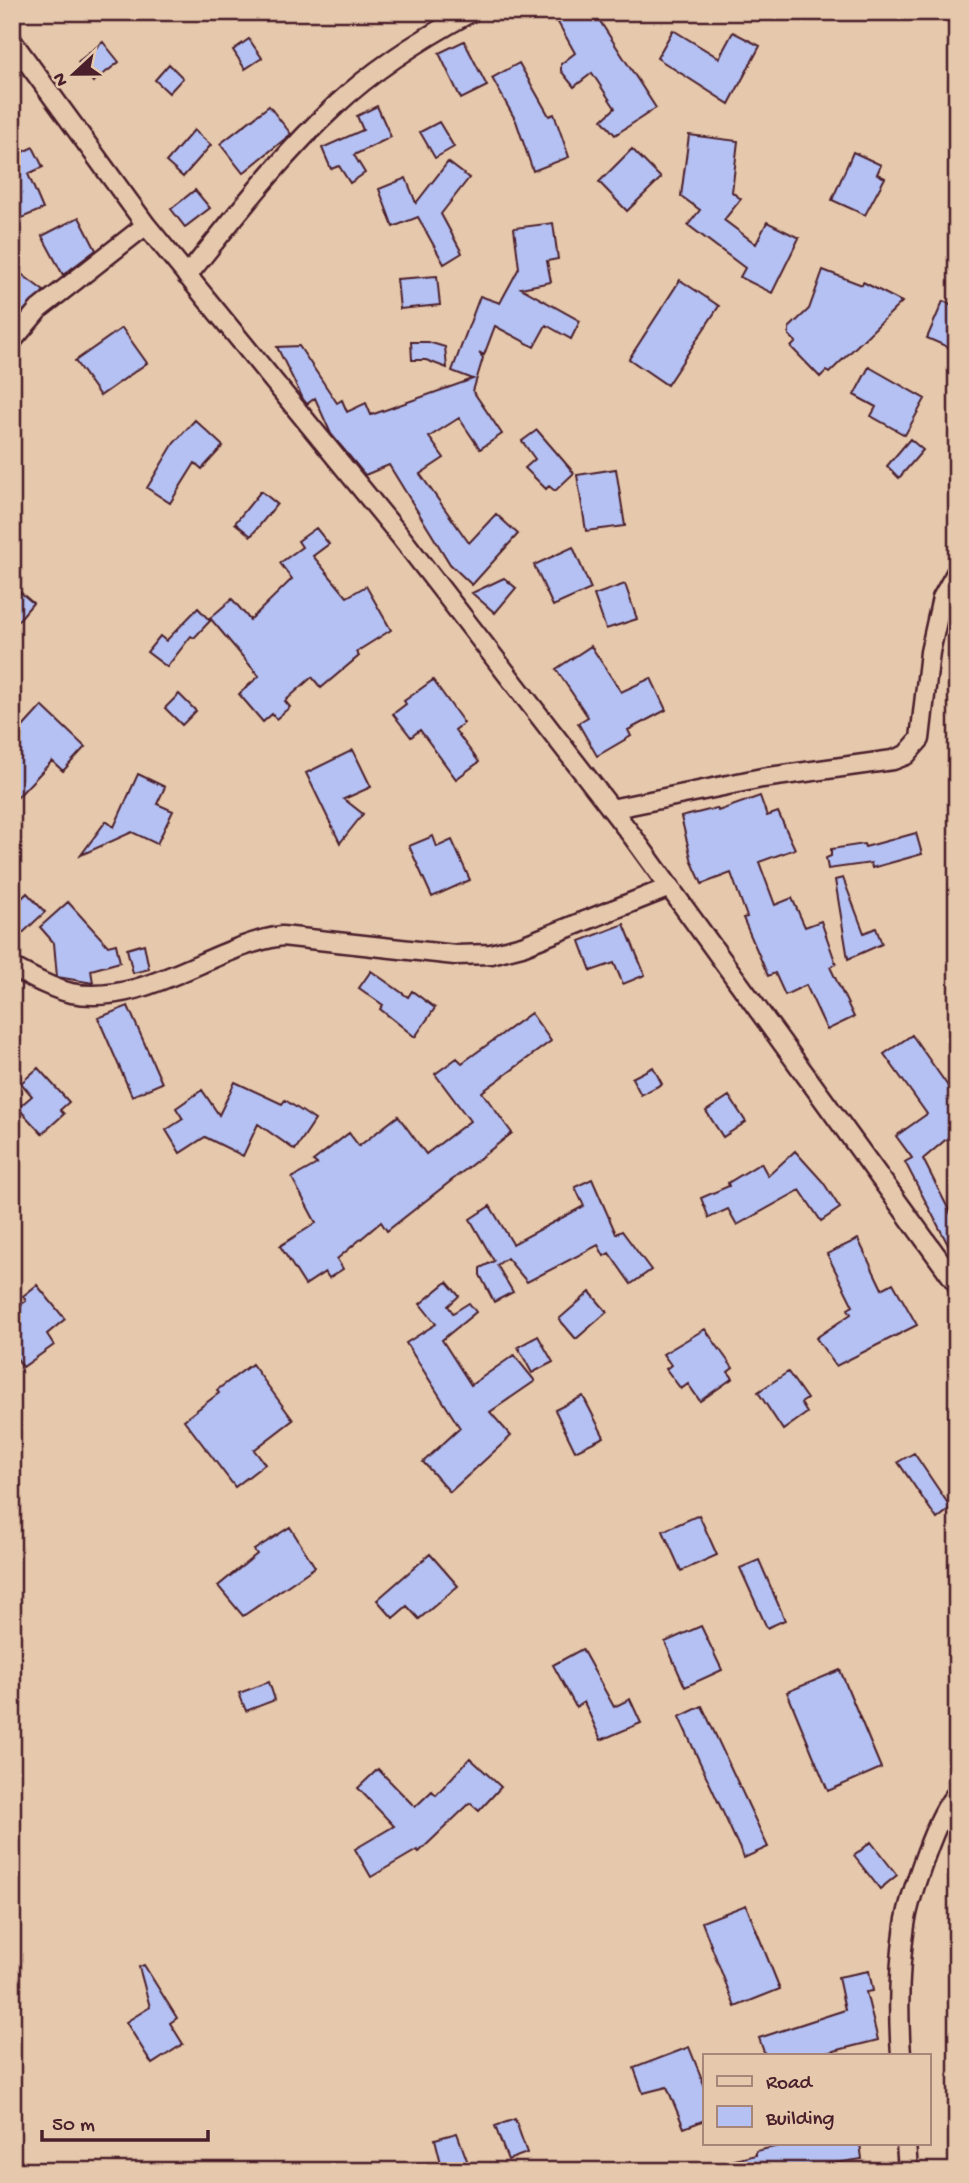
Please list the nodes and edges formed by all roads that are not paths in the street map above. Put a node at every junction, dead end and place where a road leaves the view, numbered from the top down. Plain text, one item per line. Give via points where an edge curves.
1 (471, 12) edge
2 (12, 41) edge
3 (146, 225) junction
4 (187, 276) junction
5 (12, 341) edge
6 (957, 571) edge
7 (611, 809) junction
8 (670, 887) junction
9 (12, 967) edge
10 (957, 1284) edge
11 (957, 1794) edge
12 (901, 2054) edge
13 (906, 2144) edge
14 (908, 2171) edge

1 - 4 street via 421,38 335,105 267,178
2 - 3 street
3 - 4 street
3 - 5 street via 39,309
4 - 7 street via 401,537
6 - 7 street via 942,598 930,652 920,739 906,755
7 - 8 street
8 - 9 street via 491,954 455,955 282,936 254,940 134,988 95,994 47,985
8 - 10 street
11 - 12 street via 950,1799 930,1840 905,1923
13 - 14 street

